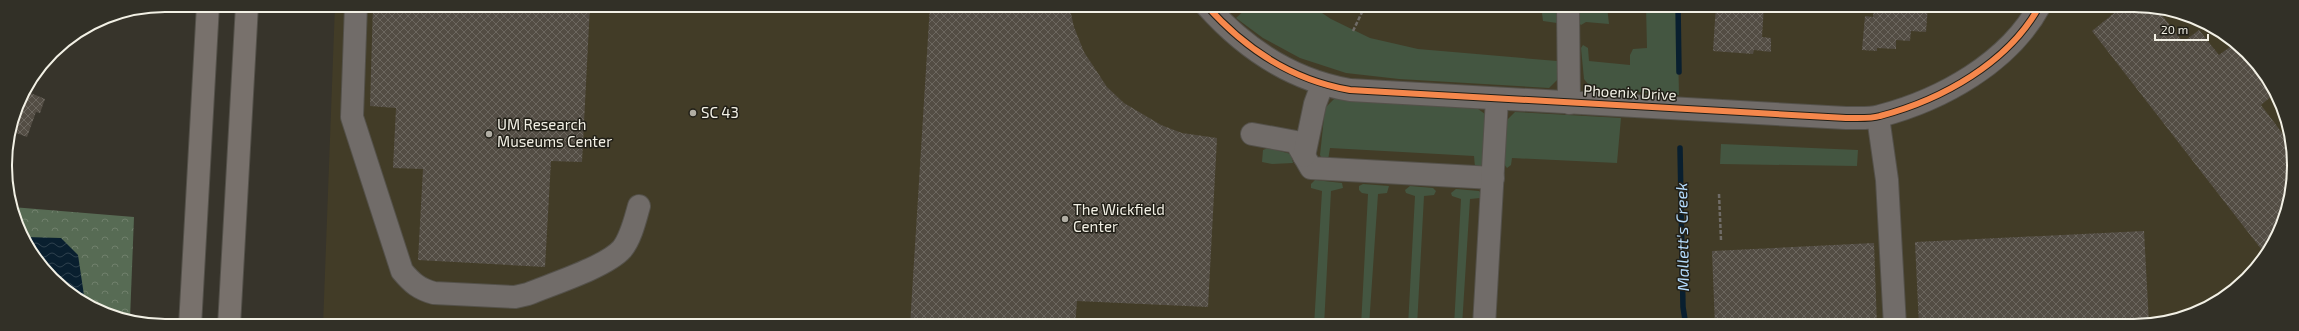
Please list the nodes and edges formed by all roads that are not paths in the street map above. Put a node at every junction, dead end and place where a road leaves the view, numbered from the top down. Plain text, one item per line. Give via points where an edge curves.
1 (208, 12) edge
2 (247, 12) edge
3 (356, 12) edge
4 (1212, 12) edge
5 (1568, 12) edge
6 (2036, 12) edge
7 (1322, 85) junction
8 (1497, 98) junction
9 (1569, 103) junction
10 (1878, 117) junction
11 (1252, 134) dead end
12 (1304, 156) junction
13 (1493, 178) junction
14 (639, 206) dead end
15 (190, 319) edge
16 (229, 319) edge
17 (1484, 319) edge
18 (1895, 319) edge

1 - 15 highway
2 - 16 highway
3 - 14 street via 352,117 402,271 421,289 434,293 515,297 528,294 608,260 622,249
4 - 7 street, Phoenix Drive via 1221,22 1277,65
5 - 9 street
6 - 10 street, Phoenix Drive via 2001,52 1973,75 1928,99
7 - 8 street, Phoenix Drive via 1350,90
7 - 12 street
8 - 9 street, Phoenix Drive
8 - 13 street
9 - 10 street, Phoenix Drive via 1846,118
10 - 18 street via 1887,180
11 - 12 street via 1296,142
12 - 13 street via 1311,168
13 - 17 street

